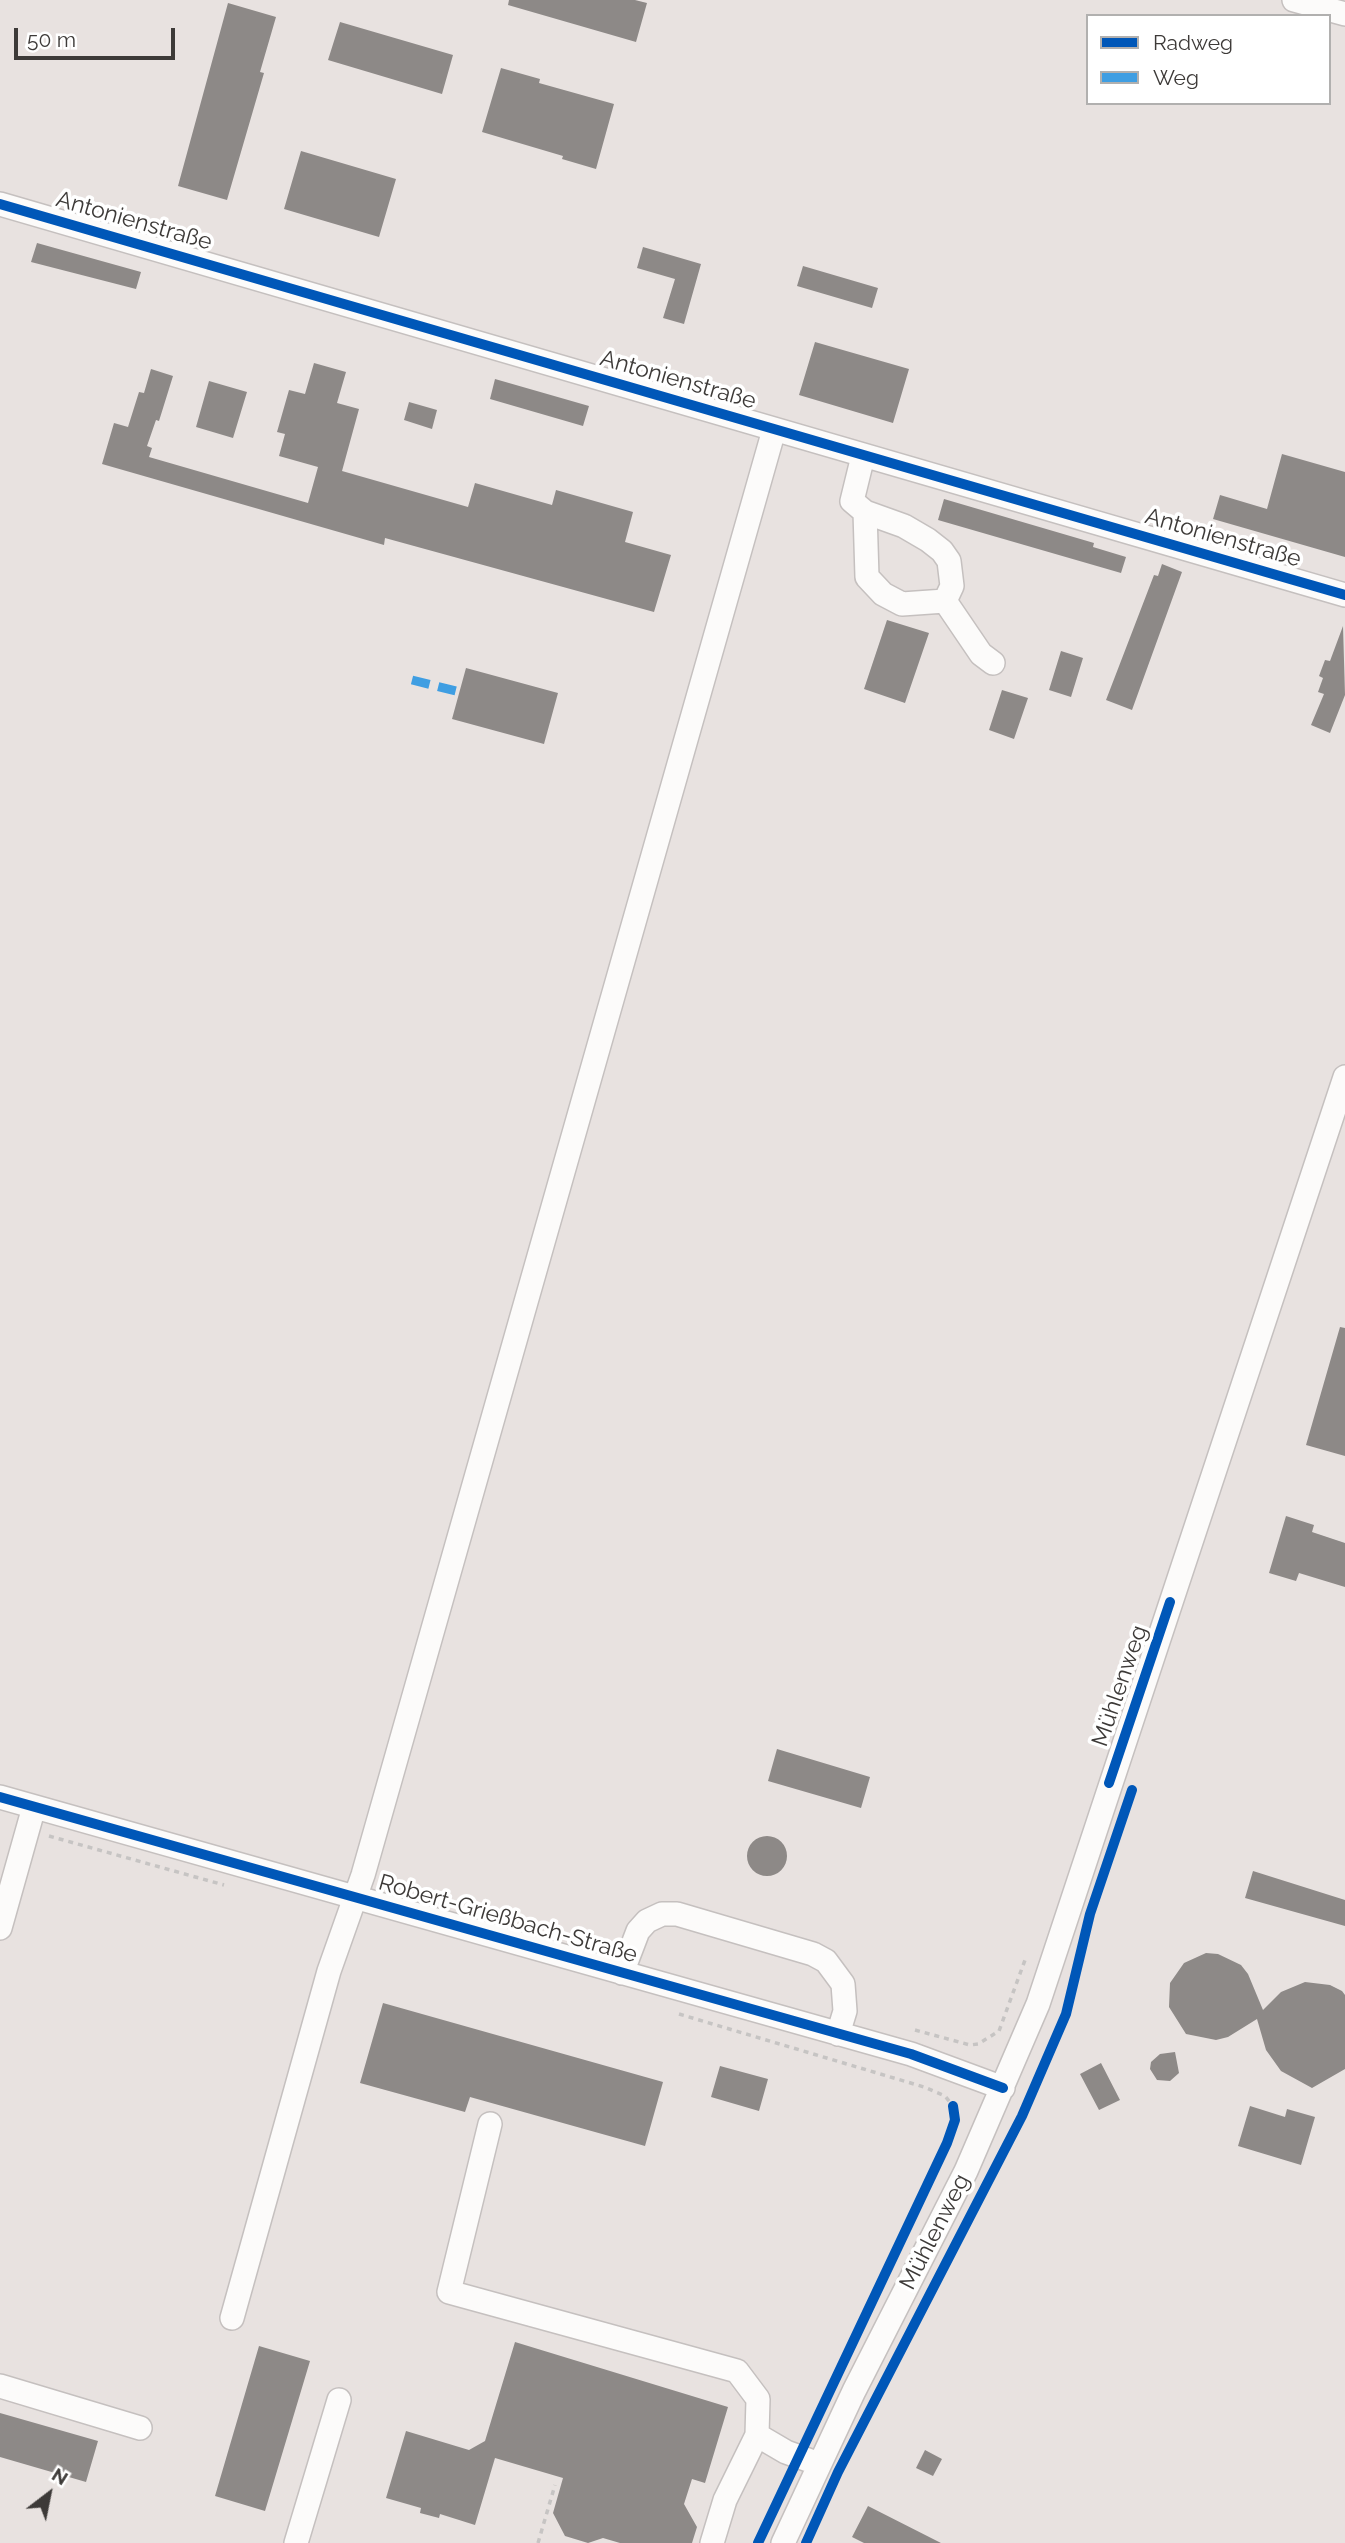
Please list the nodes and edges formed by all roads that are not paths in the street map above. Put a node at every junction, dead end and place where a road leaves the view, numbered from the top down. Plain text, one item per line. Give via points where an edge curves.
1 (1294, 0) edge
2 (1345, 14) edge
3 (0, 204) edge
4 (774, 430) junction
5 (863, 456) junction
6 (865, 512) junction
7 (1345, 595) edge
8 (945, 601) junction
9 (993, 663) dead end
10 (1345, 1077) edge
11 (0, 1797) edge
12 (34, 1807) junction
13 (356, 1898) junction
14 (0, 1928) edge
15 (622, 1973) junction
16 (838, 2034) junction
17 (1003, 2088) junction
18 (490, 2124) dead end
19 (232, 2318) dead end
20 (0, 2386) edge
21 (339, 2400) dead end
22 (140, 2428) dead end
23 (757, 2435) junction
24 (819, 2464) junction
25 (296, 2543) edge
26 (712, 2543) edge
27 (783, 2543) edge

1 - 2 street
3 - 4 street, Antonienstraße
4 - 5 street, Antonienstraße
4 - 13 street
5 - 6 street via 852,501
5 - 7 street, Antonienstraße
6 - 8 street via 904,526 942,551 949,561 952,586
6 - 8 street via 867,577 883,594 902,604
8 - 9 street via 981,654
10 - 17 street, Mühlenweg via 1046,1980
11 - 12 street, Robert-Grießbach-Straße
12 - 13 street, Robert-Grießbach-Straße
12 - 14 street
13 - 15 street, Robert-Grießbach-Straße
13 - 19 street via 329,1971
15 - 16 street, Robert-Grießbach-Straße
15 - 16 street via 642,1926 662,1914 677,1914 826,1961 843,1984 845,2011
16 - 17 street, Robert-Grießbach-Straße via 923,2058
17 - 24 street, Mühlenweg
18 - 23 street via 449,2292 737,2371 758,2399
20 - 22 street
21 - 25 street
23 - 24 street
23 - 26 street via 725,2500
24 - 27 street, Mühlenweg

